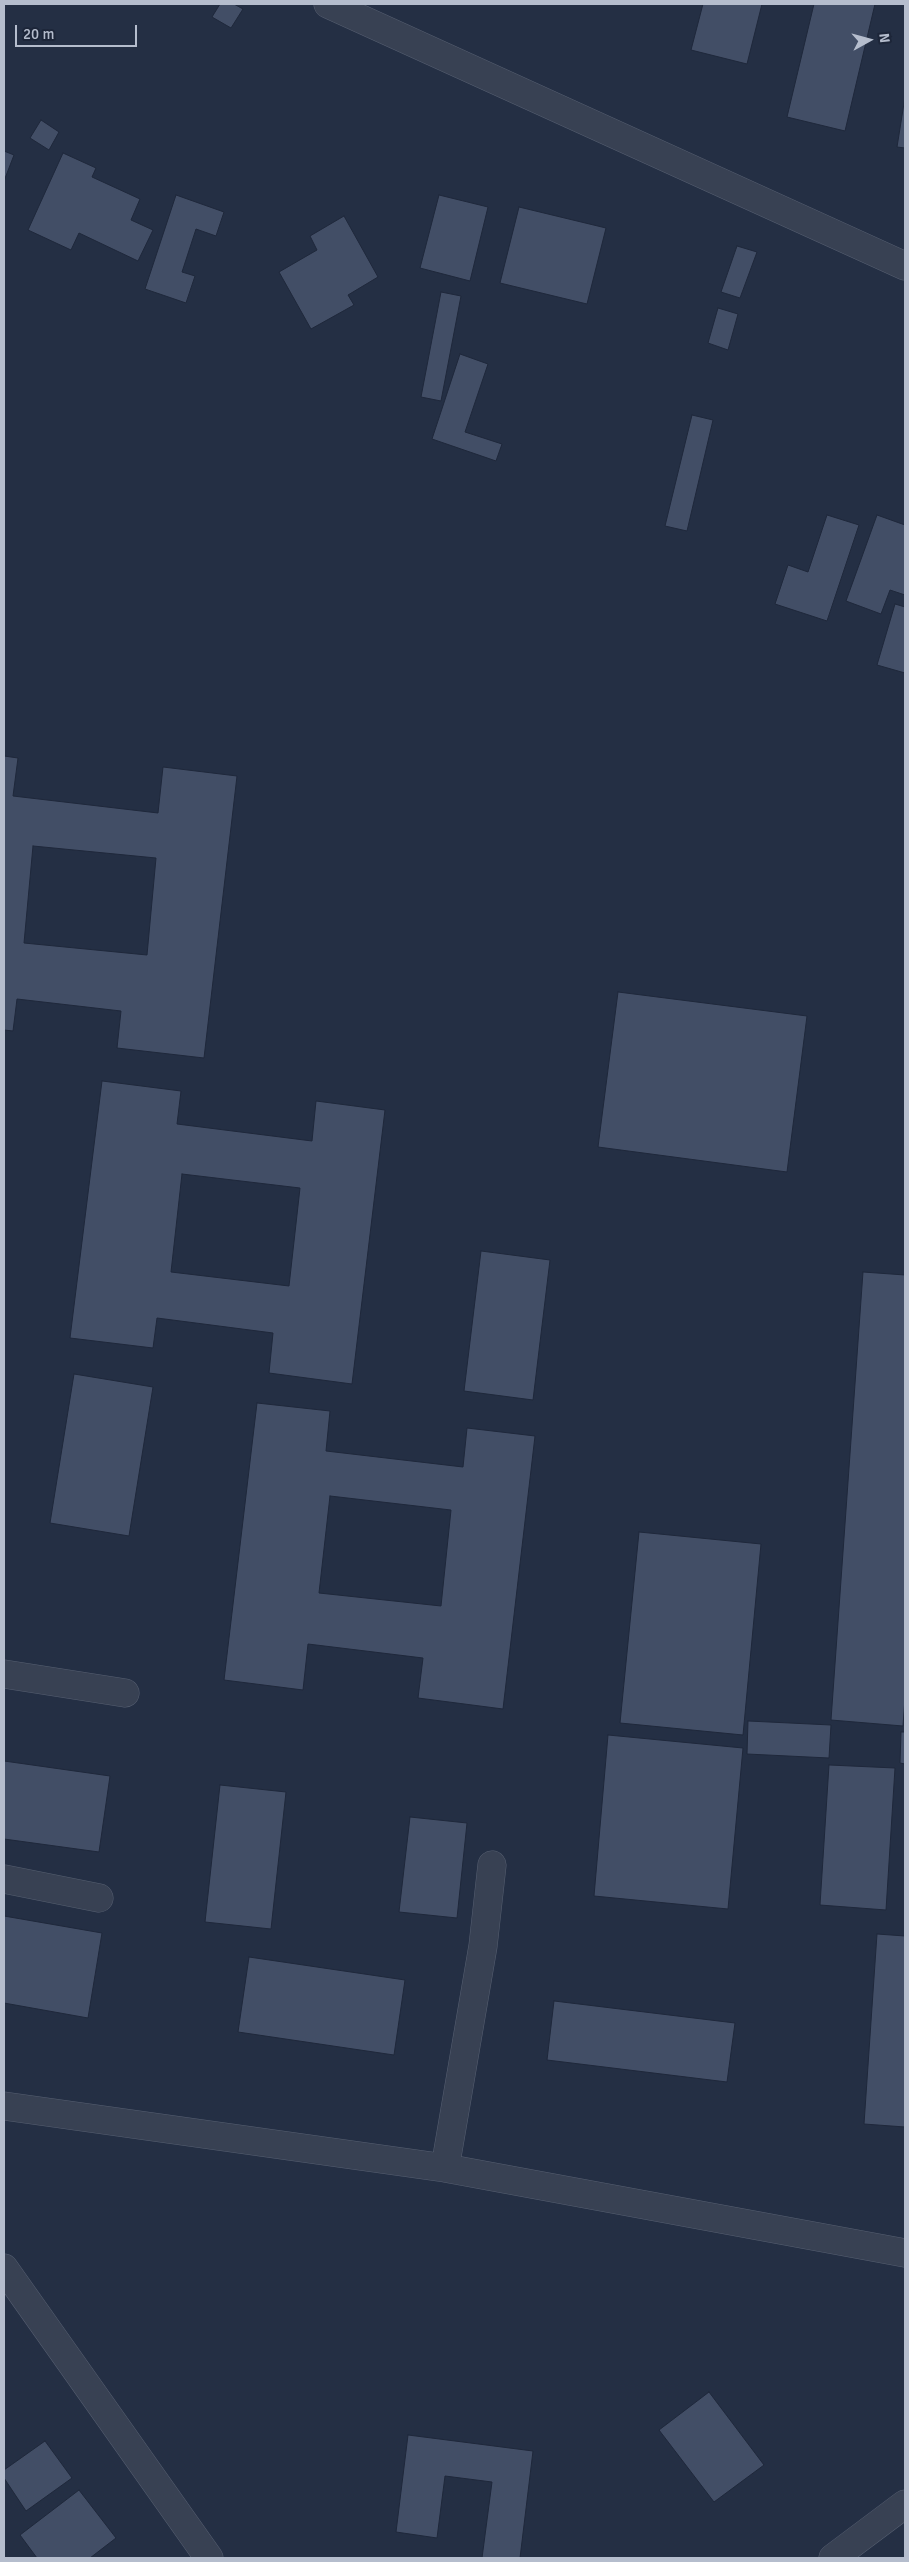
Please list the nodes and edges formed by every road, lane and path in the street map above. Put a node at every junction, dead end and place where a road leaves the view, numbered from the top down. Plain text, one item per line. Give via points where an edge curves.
1 (328, 4) edge
2 (905, 266) edge
3 (4, 1674) edge
4 (125, 1693) dead end
5 (492, 1865) dead end
6 (4, 1880) edge
7 (99, 1898) dead end
8 (4, 2106) edge
9 (445, 2168) junction
10 (905, 2253) edge
11 (4, 2268) edge
12 (905, 2504) edge
13 (209, 2558) edge
14 (834, 2558) edge

1 - 2 street
3 - 4 street
5 - 9 street via 483,1946
6 - 7 street
8 - 9 street
9 - 10 street
11 - 13 street
12 - 14 street

